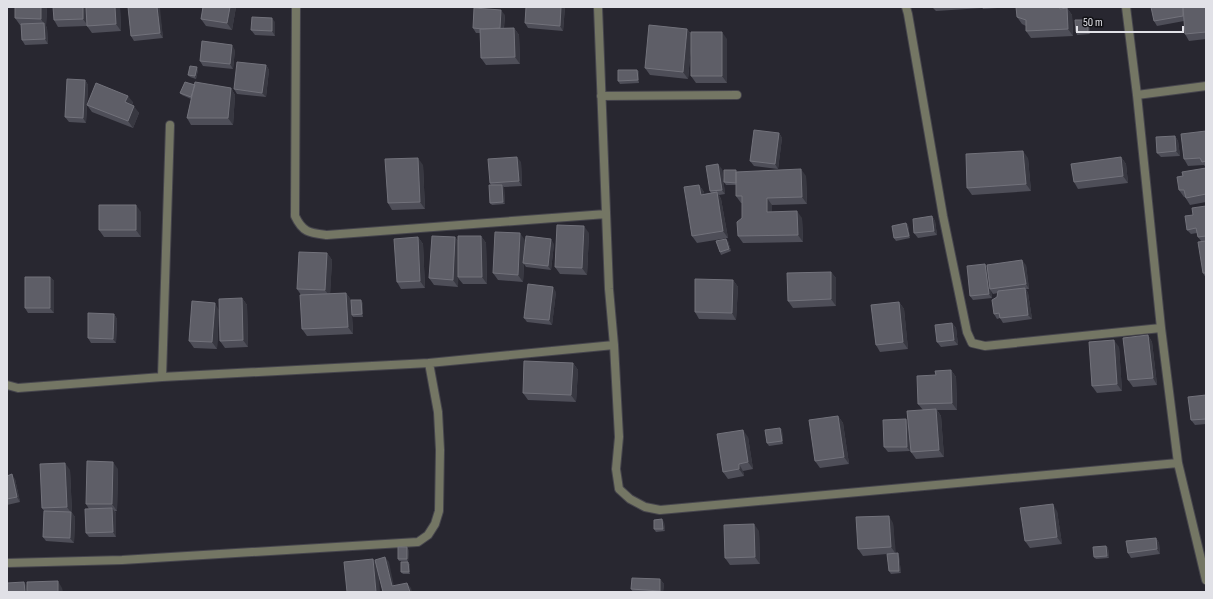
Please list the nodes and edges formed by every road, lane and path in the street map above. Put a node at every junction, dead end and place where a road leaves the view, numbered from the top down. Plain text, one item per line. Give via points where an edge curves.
1 (296, 7) edge
2 (598, 7) edge
3 (906, 7) edge
4 (1126, 7) edge
5 (1206, 86) edge
6 (736, 95) dead end
7 (1137, 95) junction
8 (601, 96) junction
9 (170, 125) dead end
10 (606, 214) junction
11 (1161, 328) junction
12 (614, 345) junction
13 (430, 363) junction
14 (162, 377) junction
15 (7, 385) edge
16 (1178, 463) junction
17 (7, 563) edge
18 (1206, 580) edge

1 - 10 street via 295,216 300,227 312,233 327,235
2 - 8 street
3 - 11 street via 943,216 967,332 972,343 985,346
4 - 7 street
5 - 7 street
6 - 8 street
7 - 11 street
8 - 10 street
9 - 14 street
10 - 12 street
11 - 16 street
12 - 13 street
12 - 16 street via 619,437 616,469 619,489 645,507 660,510
13 - 14 street
13 - 17 street via 438,412 439,511 428,535 418,542 122,560
14 - 15 street via 18,388
16 - 18 street

